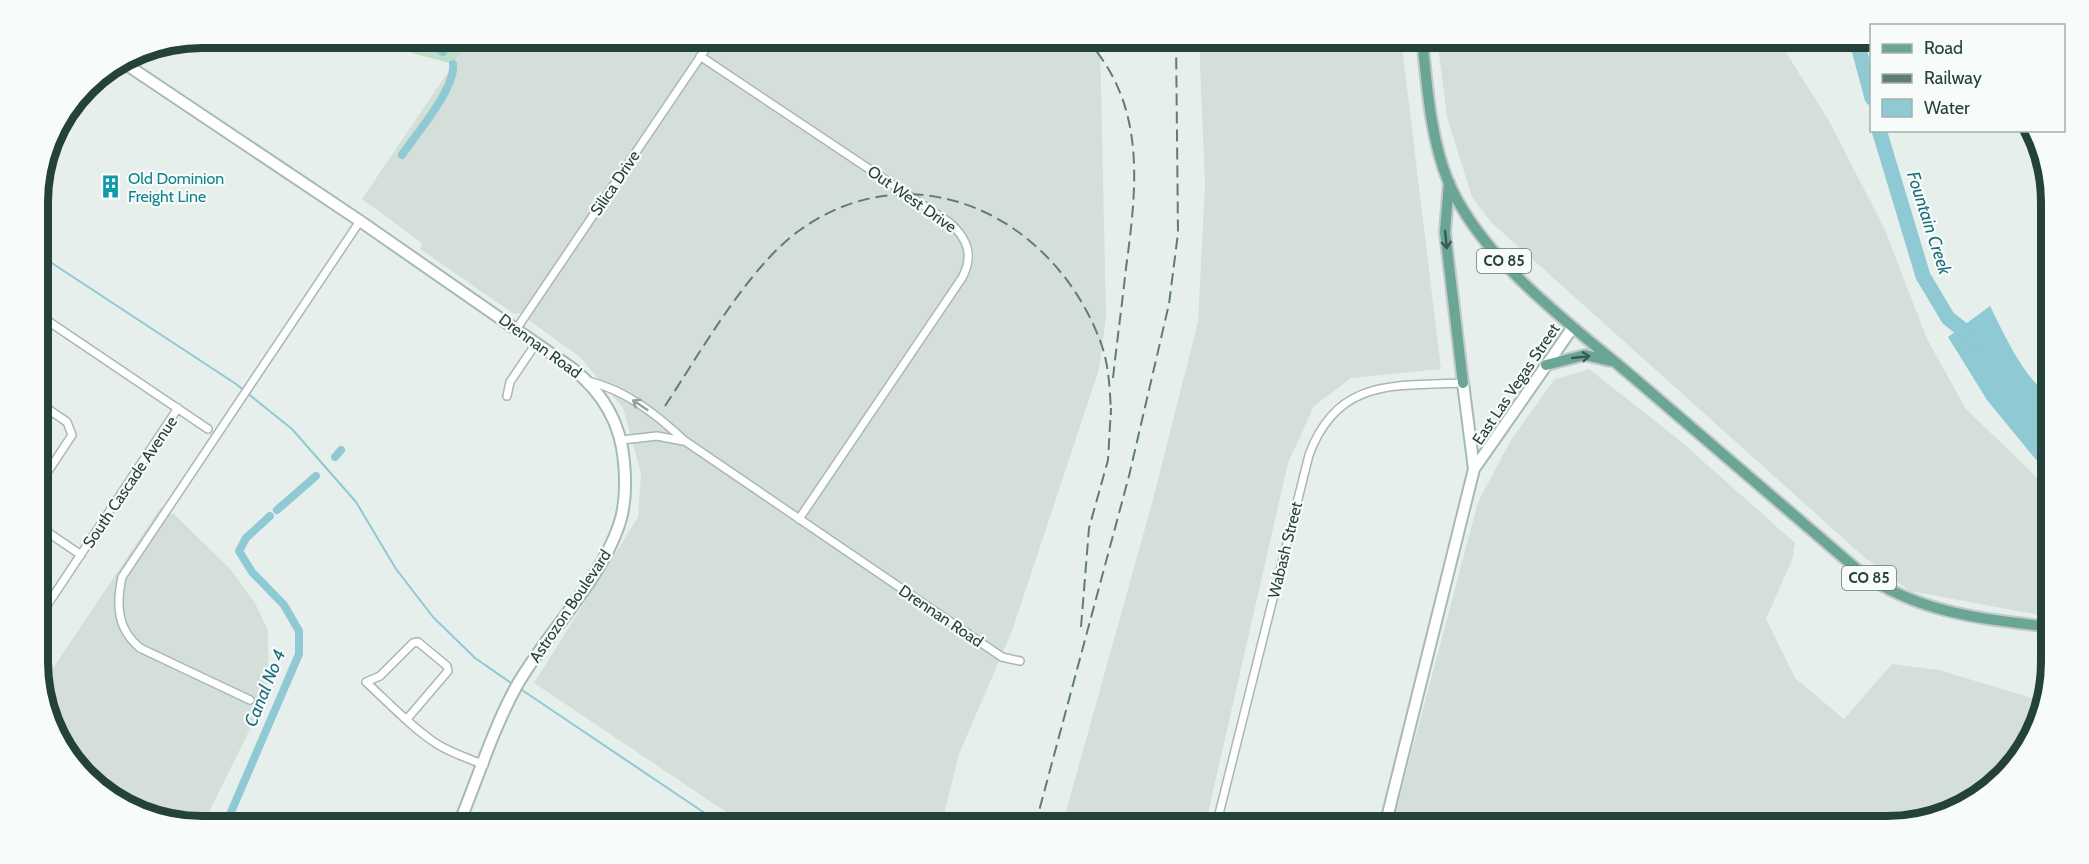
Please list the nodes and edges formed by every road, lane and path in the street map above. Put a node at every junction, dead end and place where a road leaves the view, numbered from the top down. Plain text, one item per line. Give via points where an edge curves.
1 (706, 48) edge
2 (1423, 48) edge
3 (700, 56) junction
4 (130, 67) edge
5 (1449, 182) junction
6 (360, 221) junction
7 (48, 321) edge
8 (1573, 327) junction
9 (517, 328) junction
10 (537, 342) junction
11 (1616, 363) junction
12 (1546, 365) junction
13 (588, 381) junction
14 (1463, 383) junction
15 (507, 396) dead end
16 (178, 408) junction
17 (48, 409) edge
18 (208, 429) dead end
19 (622, 440) junction
20 (685, 441) junction
21 (1474, 469) junction
22 (48, 471) edge
23 (799, 519) junction
24 (48, 532) edge
25 (81, 555) junction
26 (48, 604) edge
27 (2041, 626) edge
28 (1020, 660) dead end
29 (250, 700) dead end
30 (407, 718) junction
31 (484, 765) junction
32 (462, 816) edge
33 (1218, 816) edge
34 (1387, 816) edge

1 - 3 street, Silica Drive
2 - 5 main road, East Las Vegas Street / CO 85 via 1437,146
3 - 9 street, Silica Drive
3 - 23 street, Out West Drive via 950,223 969,251 962,278
4 - 6 main road, Drennan Road
5 - 8 main road, East Las Vegas Street / CO 85 via 1468,216 1502,259
5 -> 14 main road via 1445,231
6 - 9 main road, Drennan Road
6 - 29 street via 122,577 118,596 120,620 129,639 140,648
7 - 16 street, South Cascade Avenue
8 - 11 main road, CO 85
8 - 12 main road, East Las Vegas Street
9 - 10 main road, Drennan Road
10 - 13 main road, Drennan Road
10 - 15 street via 510,382
12 -> 11 main road via 1585,356
11 - 27 main road, CO 85 via 1859,571 1888,591 1958,615
12 - 21 main road, East Las Vegas Street
13 - 19 main road, Astrozon Boulevard via 609,410
20 -> 13 street, Drennan Road via 665,422 614,387
14 - 21 main road, East Las Vegas Street
14 - 33 street, Wabash Street via 1367,391 1338,407 1318,430 1308,455
16 - 18 street, South Cascade Avenue
16 - 25 street, South Cascade Avenue
17 - 22 street via 67,422 72,435
19 - 20 street via 657,436
19 - 31 main road, Astrozon Boulevard via 625,501 615,537 524,674
20 - 23 street, Drennan Road
21 - 34 main road, East Las Vegas Street
23 - 28 street, Drennan Road via 1002,657
24 - 25 street, South Cascade Avenue
25 - 26 street, South Cascade Avenue
30 - 30 street via 366,682 380,676 418,642 448,671
30 - 31 street via 439,745
31 - 32 main road, Astrozon Boulevard

